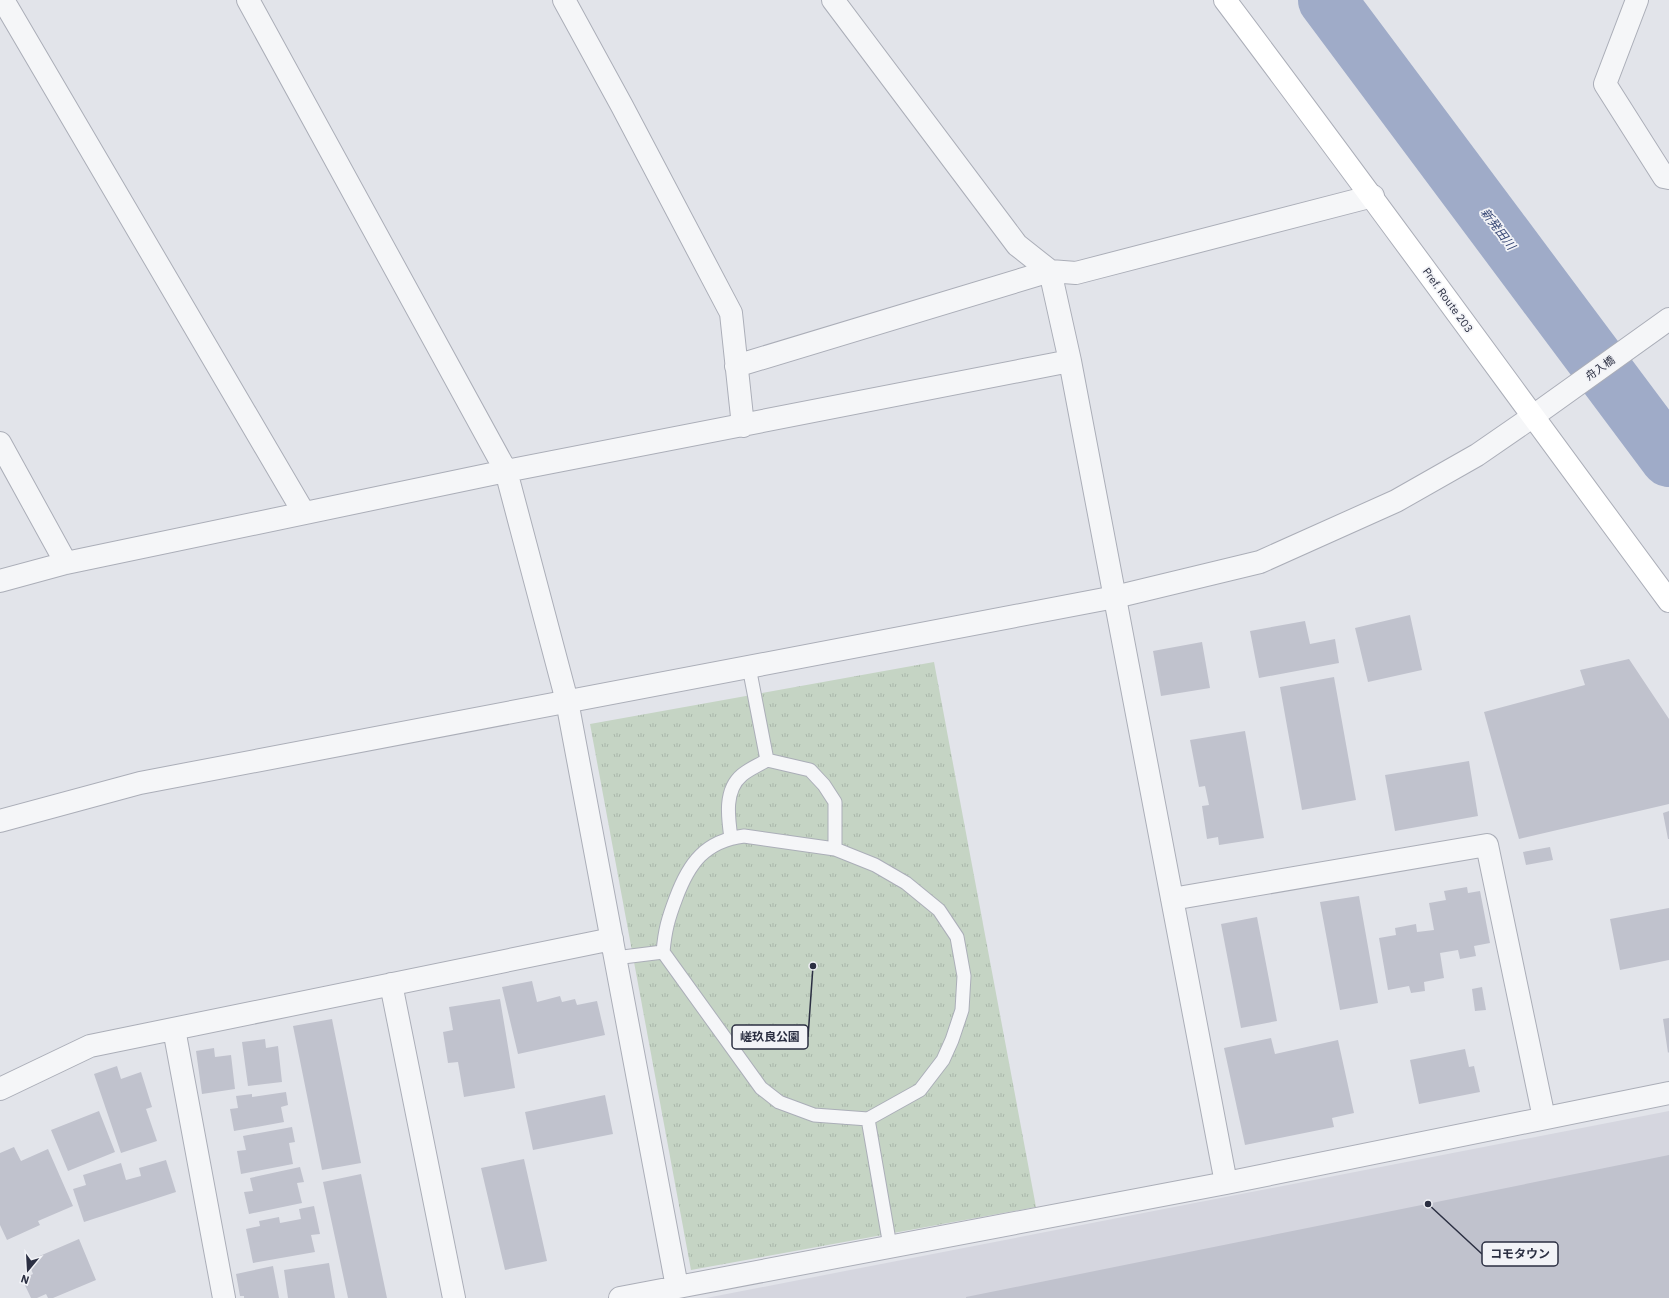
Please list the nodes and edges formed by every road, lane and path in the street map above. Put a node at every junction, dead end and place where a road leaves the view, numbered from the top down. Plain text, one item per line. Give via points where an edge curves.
1 (3, 0) edge
2 (248, 0) edge
3 (564, 0) edge
4 (833, 0) edge
5 (1225, 0) edge
6 (1637, 0) edge
7 (1669, 178) edge
8 (1373, 196) junction
9 (1050, 271) junction
10 (1669, 319) edge
11 (1070, 361) junction
12 (736, 366) junction
13 (1532, 417) junction
14 (743, 426) junction
15 (0, 443) edge
16 (506, 471) junction
17 (304, 513) junction
18 (66, 563) junction
19 (0, 581) edge
20 (1115, 596) junction
21 (1669, 601) edge
22 (749, 667) junction
23 (567, 702) junction
24 (767, 760) junction
25 (0, 821) edge
26 (731, 838) junction
27 (835, 850) junction
28 (1172, 899) junction
29 (613, 948) junction
30 (664, 952) junction
31 (391, 984) junction
32 (174, 1028) junction
33 (0, 1089) edge
34 (1669, 1093) edge
35 (1544, 1118) junction
36 (868, 1120) junction
37 (1226, 1183) junction
38 (890, 1246) junction
39 (677, 1287) junction
40 (224, 1298) edge
41 (454, 1298) edge
42 (620, 1298) edge

1 - 17 street
2 - 16 street
3 - 12 street via 730,312
4 - 9 street via 1017,245
5 - 8 main road, Pref. Route 203
6 - 7 street via 1606,84 1664,177
8 - 9 street via 1076,273
8 - 13 main road, Pref. Route 203
9 - 11 street
9 - 12 street
10 - 13 street, 舟入橋
11 - 14 street
11 - 20 street
12 - 14 street
13 - 20 street, 舟入橋 via 1477,455 1396,501 1260,562
13 - 21 main road, Pref. Route 203
14 - 16 street
15 - 18 street
16 - 17 street
16 - 23 street
17 - 18 street
18 - 19 street
20 - 22 street, 舟入橋
20 - 28 street
22 - 23 street, 舟入橋
22 - 24 lane
23 - 25 street, 舟入橋 via 140,783
23 - 29 street
24 - 26 lane via 742,775 733,786 727,808
24 - 27 lane via 810,770 824,785 835,802
26 - 27 lane via 744,836 776,839
26 - 30 lane via 706,849 693,862 683,878 666,927
27 - 36 lane via 876,865 906,883 939,910 957,937 964,976 962,1010 943,1060 920,1090
28 - 35 street via 1487,845
28 - 37 street
29 - 30 lane
29 - 31 street
29 - 39 street
30 - 36 lane via 761,1088 779,1102 814,1115
31 - 32 street
31 - 41 street
32 - 33 street via 90,1046
32 - 40 street
34 - 35 street
35 - 37 street
36 - 38 lane
37 - 38 street
38 - 39 street
39 - 42 street

